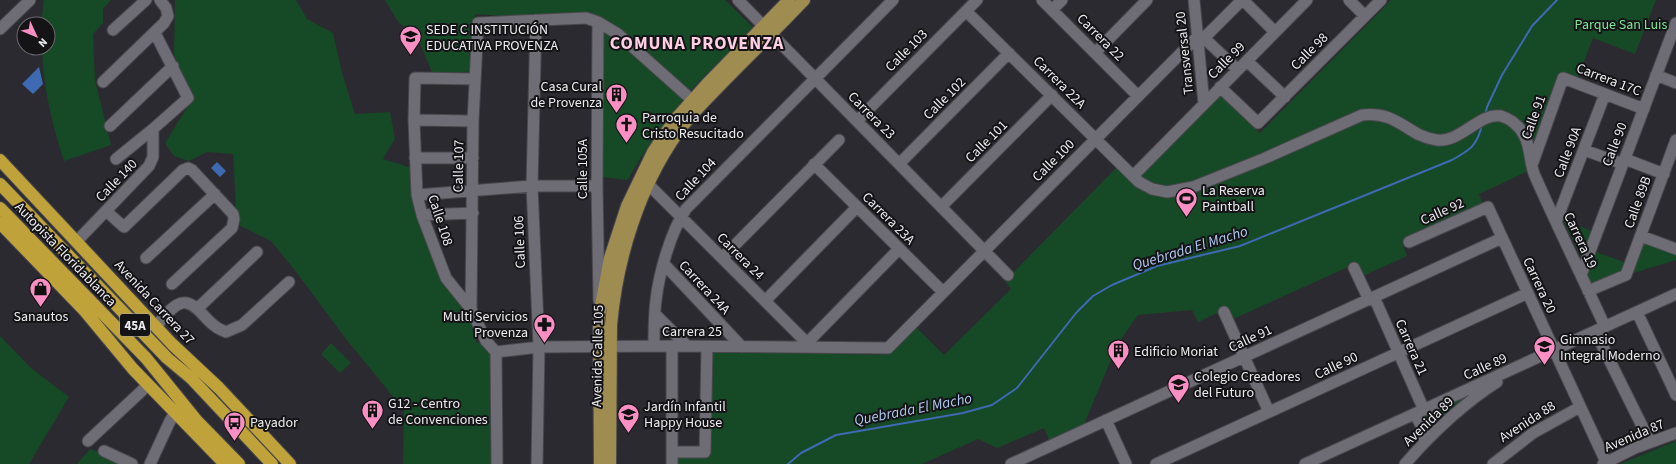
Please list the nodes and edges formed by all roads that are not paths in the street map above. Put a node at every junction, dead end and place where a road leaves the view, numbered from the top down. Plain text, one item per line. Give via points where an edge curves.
1 (30, 0) edge
2 (146, 0) edge
3 (160, 0) edge
4 (738, 0) edge
5 (789, 0) edge
6 (804, 0) edge
7 (893, 0) edge
8 (977, 0) edge
9 (1042, 0) edge
10 (1062, 0) edge
11 (1147, 0) edge
12 (1194, 0) edge
13 (1242, 0) edge
14 (1307, 0) edge
15 (1349, 0) edge
16 (1381, 0) edge
17 (1052, 10) junction
18 (966, 11) junction
19 (1365, 16) junction
20 (536, 20) junction
21 (598, 22) junction
22 (1676, 23) edge
23 (0, 29) edge
24 (113, 30) dead end
25 (767, 30) junction
26 (1275, 32) junction
27 (155, 33) junction
28 (1200, 37) junction
29 (1673, 40) edge
30 (1009, 53) junction
31 (1095, 53) junction
32 (1247, 61) junction
33 (173, 66) junction
34 (1238, 70) junction
35 (1656, 75) junction
36 (815, 78) junction
37 (1563, 78) joint
38 (474, 79) junction
39 (103, 82) dead end
40 (1676, 83) edge
41 (1220, 87) junction
42 (1605, 94) junction
43 (1052, 95) junction
44 (1138, 96) junction
45 (1285, 97) junction
46 (692, 100) junction
47 (1204, 104) junction
48 (1644, 109) junction
49 (414, 120) junction
50 (473, 121) junction
51 (857, 121) junction
52 (110, 126) dead end
53 (153, 129) junction
54 (1544, 132) junction
55 (1524, 135) junction
56 (1096, 139) junction
57 (838, 140) dead end
58 (1676, 140) edge
59 (1584, 150) junction
60 (416, 158) junction
61 (473, 158) junction
62 (116, 159) dead end
63 (0, 160) edge
64 (1624, 162) junction
65 (814, 164) junction
66 (900, 164) junction
67 (1532, 166) junction
68 (1664, 174) junction
69 (1133, 176) junction
70 (0, 184) edge
71 (649, 185) junction
72 (532, 186) junction
73 (597, 186) junction
74 (472, 190) junction
75 (215, 194) junction
76 (417, 195) junction
77 (857, 207) junction
78 (942, 207) junction
79 (1488, 207) joint
80 (0, 208) edge
81 (106, 210) junction
82 (473, 213) junction
83 (422, 215) junction
84 (681, 217) junction
85 (1556, 222) junction
86 (0, 223) edge
87 (1641, 236) junction
88 (1502, 238) junction
89 (77, 241) junction
90 (1408, 242) dead end
91 (899, 249) junction
92 (1676, 249) edge
93 (984, 251) junction
94 (257, 252) dead end
95 (146, 258) dead end
96 (722, 258) junction
97 (664, 264) junction
98 (1354, 268) dead end
99 (1008, 274) dead end
100 (1581, 275) junction
101 (289, 282) dead end
102 (172, 284) dead end
103 (1588, 291) junction
104 (943, 292) junction
105 (1528, 293) junction
106 (1676, 294) edge
107 (1371, 299) junction
108 (765, 301) junction
109 (198, 308) junction
110 (471, 310) junction
111 (1224, 312) dead end
112 (1637, 312) junction
113 (655, 314) junction
114 (599, 316) junction
115 (156, 326) junction
116 (1600, 329) junction
117 (809, 345) junction
118 (654, 346) junction
119 (672, 346) junction
120 (687, 346) junction
121 (707, 346) junction
122 (538, 347) junction
123 (605, 347) junction
124 (742, 347) junction
125 (888, 348) joint
126 (1554, 350) junction
127 (496, 352) junction
128 (1398, 353) junction
129 (1244, 357) junction
130 (1532, 361) junction
131 (148, 385) junction
132 (1676, 395) edge
133 (1580, 406) junction
134 (1269, 412) junction
135 (1420, 412) junction
136 (175, 413) junction
137 (1106, 420) junction
138 (1676, 433) edge
139 (88, 441) dead end
140 (1650, 442) junction
141 (1424, 443) junction
142 (104, 451) dead end
143 (278, 452) junction
144 (672, 452) junction
145 (1605, 463) edge
146 (132, 464) edge
147 (150, 464) edge
148 (225, 464) edge
149 (239, 464) edge
150 (272, 464) edge
151 (286, 464) edge
152 (290, 464) edge
153 (497, 464) edge
154 (537, 464) edge
155 (600, 464) edge
156 (610, 464) edge
157 (672, 464) edge
158 (1011, 464) edge
159 (1126, 464) edge
160 (1156, 464) edge
161 (1306, 464) edge
162 (1405, 464) edge
163 (1493, 464) edge

1 - 23 street
2 - 24 street
3 - 27 street via 168,16
4 - 25 street, Carrera 23
5 - 25 main road, Avenida Calle 105
6 - 25 main road, Avenida Calle 105
7 - 36 street, Calle 104
8 - 18 street, Calle 103
9 - 17 street, Carrera 22
10 - 17 street
11 - 31 street
12 - 28 street, Transversal 20
13 - 26 street
13 - 28 street, Calle 100
14 - 26 street, Calle 99
15 - 19 street
16 - 19 street, Calle 98
17 - 31 street, Carrera 22
18 - 30 street, Carrera 22A
18 - 51 street, Calle 103
19 - 45 street, Calle 98
20 - 21 street via 586,18
20 - 38 street, Calle 107 via 478,23
20 - 72 street, Calle 106
21 - 46 street via 618,34
21 - 73 street, Calle 105A
22 - 29 street, Calle 90
25 - 36 street, Carrera 23
25 - 46 main road, Avenida Calle 105
25 - 71 main road, Avenida Calle 105 via 684,124
26 - 32 street, Calle 99
27 - 33 street
27 - 39 street
28 - 34 street
28 - 44 street, Calle 100
28 - 47 street, Transversal 20
29 - 35 street, Calle 90
30 - 43 street, Carrera 22A
30 - 66 street, Calle 102
31 - 44 street, Carrera 22
32 - 34 street, Calle 99
32 - 45 street
33 - 52 street
33 - 53 street via 188,98
34 - 41 street, Calle 99
35 - 40 street
35 - 48 street, Calle 90
36 - 51 street, Carrera 23
36 - 84 street, Calle 104 via 694,200
37 - 42 street, Carrera 17C
37 - 54 street, Calle 91
38 - 49 street, Calle 108 via 415,78
38 - 50 street, Calle 107
41 - 45 street, Calle 98 via 1258,124
41 - 47 street, Calle 99
42 - 48 street, Carrera 17C
42 - 59 street, Calle 90A
43 - 56 street, Carrera 22A
43 - 78 street, Calle 101
44 - 56 street, Calle 100
46 - 114 main road, Avenida Calle 105 via 653,152 627,206 610,258
47 - 69 street, Calle 99
48 - 64 street, Calle 90
49 - 50 street
49 - 60 street, Calle 108
50 - 61 street, Calle 107
51 - 66 street, Carrera 23
53 - 62 street
53 - 81 street, Calle 140 via 153,157 150,166
54 - 55 street via 1535,137
54 - 67 street, Calle 91
55 - 67 street, Carrera 19
55 - 69 street, Carrera 22A via 1511,120 1495,116 1455,137 1439,141 1420,136 1392,118 1378,114 1362,115 1185,190 1160,192 1145,186
56 - 69 street, Carrera 22A
56 - 93 street, Calle 100
57 - 65 street
58 - 68 street, Calle 89B
59 - 64 street
59 - 85 street, Calle 90A
60 - 61 street
60 - 76 street, Calle 108
61 - 74 street, Calle 107
63 - 89 highway, Avenida Carrera 27
64 - 68 street
64 - 100 street, Calle 90
65 - 77 street, Carrera 23A
65 - 96 street
66 - 78 street, Carrera 23
67 - 85 street, Carrera 19
68 - 87 street, Calle 89B
70 - 150 highway, Autopista Floridablanca / 45A
71 - 84 street, Carrera 24
71 - 123 main road, Avenida Calle 105 via 632,224 619,267
72 - 73 street
72 - 74 street
72 - 122 street, Calle 106
73 - 114 street, Calle 105A
74 - 76 street
74 - 82 street, Calle 107
75 - 81 street via 188,168 124,227
75 - 95 street
75 - 102 street via 233,214 232,228
76 - 83 street, Calle 108
77 - 91 street, Carrera 23A
77 - 108 street
78 - 93 street, Carrera 23
79 - 88 street, Carrera 20
79 - 90 street, Calle 92
80 - 149 highway, Autopista Floridablanca / 45A via 146,358 197,420
81 - 89 street, Calle 140
82 - 83 street
82 - 110 street, Calle 107
83 - 110 street, Calle 108 via 446,278
84 - 96 street, Carrera 24
84 - 97 street, Calle 104
85 - 100 street, Carrera 19
86 - 131 highway via 84,310
87 - 92 street
87 - 103 street, Calle 89B via 1626,275
88 - 105 street, Carrera 20
88 - 107 street, Calle 91
89 - 115 highway, Avenida Carrera 27
91 - 104 street, Carrera 23A
91 - 117 street
93 - 99 street, Carrera 23
93 - 104 street, Calle 100
94 - 109 street
96 - 108 street, Carrera 24
97 - 113 street, Calle 104 via 658,284
97 - 124 street, Carrera 24A
98 - 107 street, Carrera 21
100 - 103 street, Carrera 19
101 - 109 street via 242,325 226,332 214,326
103 - 116 street, Carrera 19
104 - 125 street, Calle 100
105 - 126 street, Carrera 20
105 - 128 street, Calle 90
106 - 112 street, Calle 89
107 - 128 street, Carrera 21
107 - 129 street, Calle 91
108 - 117 street, Carrera 24
109 - 115 street via 182,303 167,313
110 - 127 street, Calle 108 via 486,341
111 - 129 street
112 - 116 street, Calle 89
112 - 132 street
113 - 118 street, Calle 104
113 - 120 street
114 - 123 main road, Avenida Calle 105
115 - 143 highway, Avenida Carrera 27 via 219,388
116 - 126 street, Calle 89
116 - 140 street, Carrera 19
117 - 124 street, Carrera 25
117 - 125 street, Carrera 25
118 - 119 street, Carrera 25
118 - 123 street, Carrera 25
119 - 120 street, Carrera 25
119 - 144 street
120 - 121 street, Carrera 25
121 - 124 street, Carrera 25
121 - 144 street via 706,452
122 - 123 street, Carrera 25
122 - 127 street, Carrera 25
122 - 154 street, Calle 106
123 - 155 main road, Avenida Calle 105
123 - 156 main road, Avenida Calle 105
126 - 130 street, Calle 89
126 - 133 street, Carrera 20
127 - 153 street
128 - 134 street, Calle 90
128 - 135 street, Carrera 21
129 - 134 street
129 - 137 street, Calle 91
130 - 135 street, Calle 89
130 - 141 street, Avenida 89 via 1475,398
131 - 136 highway
131 - 139 street
133 - 145 street, Carrera 20
133 - 163 street, Avenida 88 via 1533,433
134 - 160 street, Calle 90
135 - 141 street, Carrera 21
135 - 161 street, Calle 89
136 - 147 street
136 - 148 highway
137 - 158 street, Calle 91
137 - 159 street
138 - 140 street, Avenida 87
140 - 145 street, Avenida 87
141 - 162 street, Avenida 89
142 - 146 street
143 - 151 highway
143 - 152 highway, Avenida Carrera 27
144 - 157 street

